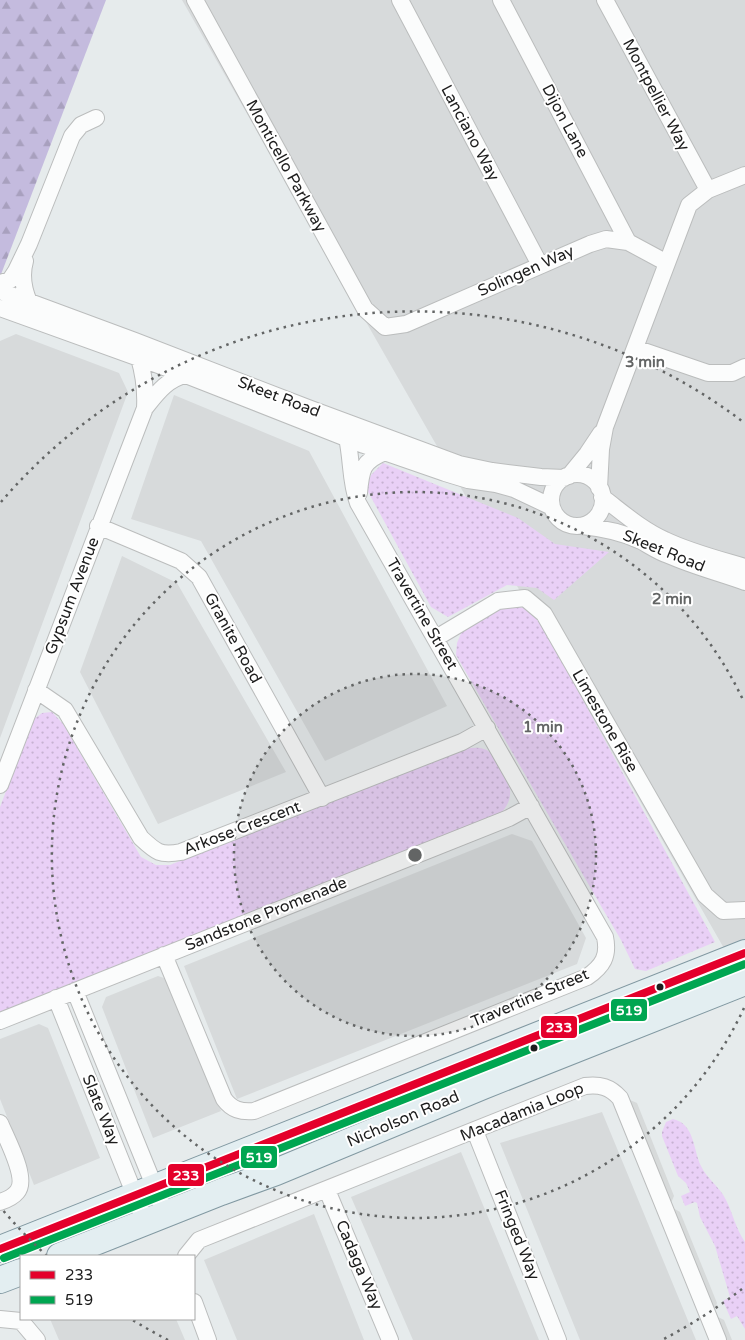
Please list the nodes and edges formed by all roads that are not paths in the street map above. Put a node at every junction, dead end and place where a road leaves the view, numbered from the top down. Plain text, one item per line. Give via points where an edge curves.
1 (195, 0) edge
2 (400, 0) edge
3 (501, 0) edge
4 (605, 0) edge
5 (96, 118) dead end
6 (745, 175) edge
7 (708, 190) junction
8 (628, 242) junction
9 (29, 244) junction
10 (667, 263) junction
11 (540, 265) junction
12 (0, 283) edge
13 (0, 291) edge
14 (29, 302) junction
15 (0, 308) edge
16 (385, 327) joint
17 (635, 348) junction
18 (139, 358) junction
19 (745, 367) edge
20 (186, 375) junction
21 (144, 408) junction
22 (605, 427) junction
23 (347, 438) junction
24 (385, 452) junction
25 (567, 477) junction
26 (600, 492) junction
27 (358, 502) junction
28 (552, 507) junction
29 (98, 526) junction
30 (582, 526) junction
31 (745, 567) edge
32 (745, 582) edge
33 (436, 638) junction
34 (36, 690) junction
35 (487, 728) junction
36 (0, 785) edge
37 (322, 798) junction
38 (531, 806) junction
39 (745, 910) edge
40 (745, 953) edge
41 (164, 955) junction
42 (745, 982) edge
43 (74, 991) junction
44 (56, 998) junction
45 (0, 1020) edge
46 (0, 1123) edge
47 (475, 1131) junction
48 (327, 1190) junction
49 (145, 1192) junction
50 (0, 1202) edge
51 (156, 1219) junction
52 (0, 1249) edge
53 (63, 1255) edge
54 (187, 1255) edge
55 (20, 1272) edge
56 (0, 1280) edge
57 (195, 1305) edge
58 (0, 1319) edge
59 (37, 1340) edge
60 (208, 1340) edge
61 (390, 1340) edge
62 (558, 1340) edge
63 (718, 1340) edge

1 - 16 street, Monticello Parkway via 364,309
2 - 11 street, Lanciano Way
3 - 8 street, Dijon Lane
4 - 7 street, Montpellier Way
5 - 9 street via 82,124 72,136
6 - 7 street
7 - 10 street via 689,205
8 - 10 street, Solingen Way
8 - 11 street, Solingen Way via 606,239
9 - 12 street via 10,280
9 - 14 street via 22,270
10 - 17 street
11 - 16 street, Solingen Way via 406,324
13 - 14 street, Skeet Road
14 - 25 street, Skeet Road via 450,461 492,471 546,478
15 - 18 street, Skeet Road
17 - 19 street via 708,373 732,373
17 - 22 street
18 - 20 street, Skeet Road
18 - 21 street, Gypsum Avenue via 146,392
20 - 21 street, Gypsum Avenue via 163,386
20 - 23 street, Skeet Road
21 - 29 street, Gypsum Avenue
22 - 25 street
22 - 26 street via 600,449
23 - 24 street, Skeet Road
23 - 27 street, Travertine Street
24 - 27 street via 365,466
24 - 28 street, Skeet Road via 460,478 514,489
25 - 26 street via 586,477 594,481
25 - 28 street via 555,487
26 - 30 street via 599,513
26 - 31 street, Skeet Road via 664,540
27 - 33 street, Travertine Street
28 - 30 street via 563,522
29 - 34 street, Gypsum Avenue
29 - 37 street, Granite Road via 181,561 199,578
30 - 32 street, Skeet Road via 624,534 672,557
33 - 35 street, Travertine Street
33 - 39 street, Limestone Rise via 498,601 525,598 544,614 705,895 723,911
34 - 36 street, Gypsum Avenue
34 - 37 street, Arkose Crescent via 65,710 141,838 154,850 166,855
35 - 37 street, Arkose Crescent via 462,742
35 - 38 street, Travertine Street
38 - 41 street, Sandstone Promenade via 509,818
38 - 41 street, Travertine Street via 605,937 607,950 604,960 586,977 245,1112 235,1110 224,1099
40 - 49 main road, Nicholson Road
41 - 43 street, Sandstone Promenade
42 - 51 main road, Nicholson Road
43 - 44 street, Sandstone Promenade
43 - 49 street, Slate Way
44 - 45 street, Sandstone Promenade
44 - 49 street, Slate Way
46 - 50 street via 21,1182 17,1192
47 - 48 street, Macadamia Loop
47 - 62 street, Fringed Way
47 - 63 street, Macadamia Loop via 585,1086 603,1086 614,1091 631,1124
48 - 54 street, Macadamia Loop via 199,1240
48 - 61 street, Cadaga Way
49 - 51 street, Slate Way
49 - 52 main road, Nicholson Road
51 - 53 main road, Nicholson Road
55 - 56 main road
57 - 60 street
58 - 59 street via 21,1321

